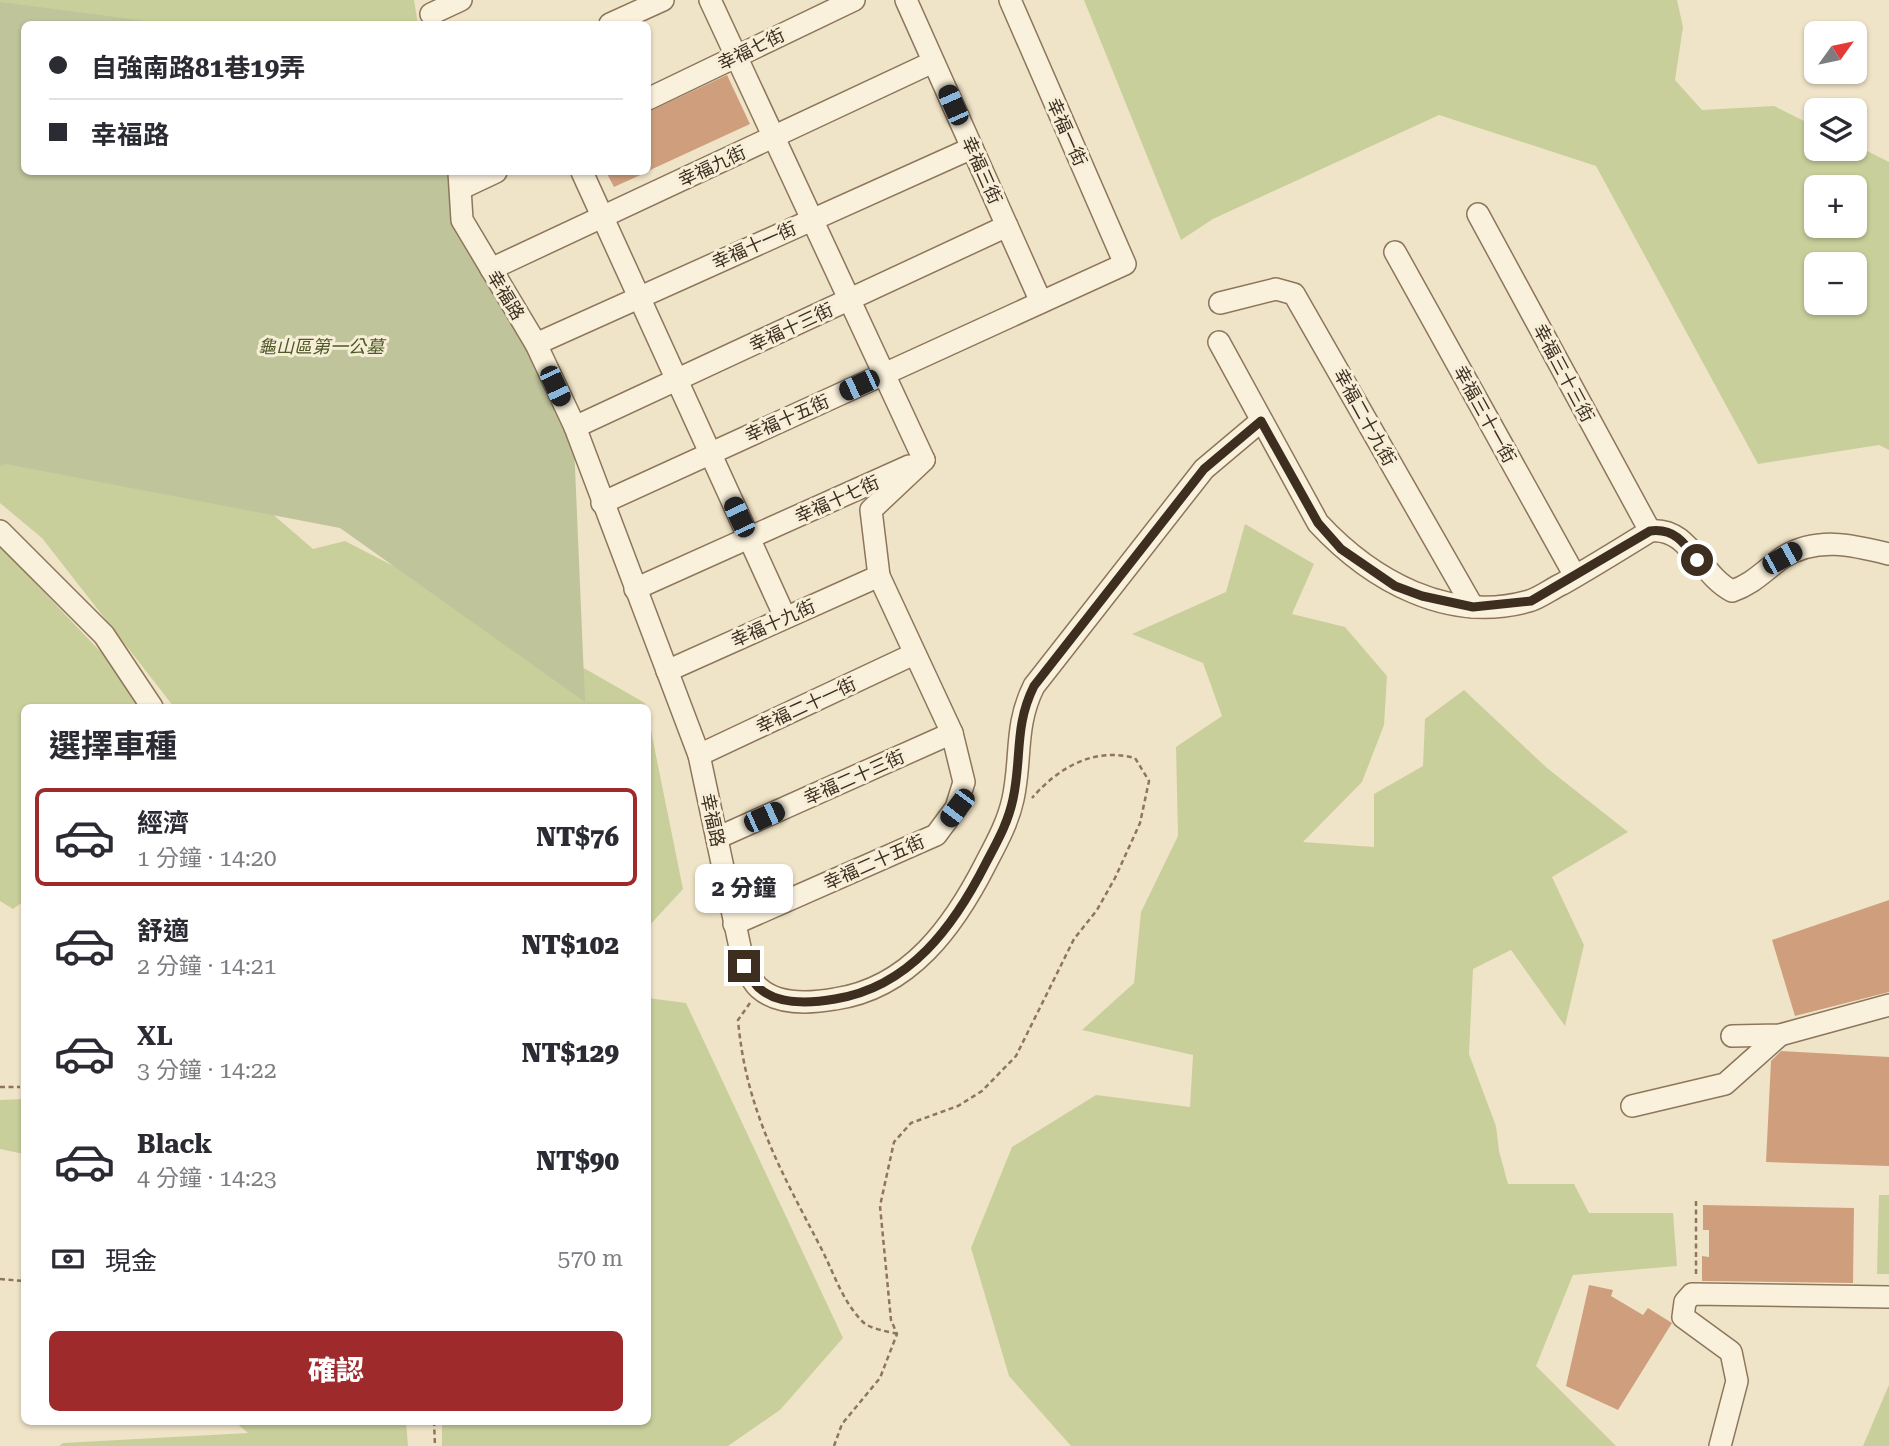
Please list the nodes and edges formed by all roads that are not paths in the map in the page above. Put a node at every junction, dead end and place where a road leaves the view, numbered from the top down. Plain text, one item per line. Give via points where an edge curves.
1 (461, 0) edge
2 (663, 0) edge
3 (710, 0) edge
4 (854, 0) edge
5 (906, 0) edge
6 (1010, 0) edge
7 (432, 13) edge
8 (617, 21) edge
9 (738, 56) junction
10 (933, 62) junction
11 (651, 98) edge
12 (773, 137) junction
13 (972, 148) junction
14 (483, 175) edge
15 (583, 175) edge
16 (461, 180) edge
17 (1478, 214) dead end
18 (602, 217) junction
19 (812, 220) junction
20 (1007, 226) junction
21 (1395, 252) dead end
22 (1125, 264) joint
23 (491, 270) junction
24 (639, 296) junction
25 (849, 300) junction
26 (1041, 302) junction
27 (1220, 303) dead end
28 (1219, 342) dead end
29 (536, 344) junction
30 (884, 374) junction
31 (677, 381) junction
32 (1261, 421) junction
33 (575, 427) junction
34 (710, 453) junction
35 (924, 460) junction
36 (602, 503) junction
37 (0, 531) edge
38 (1650, 531) junction
39 (749, 538) junction
40 (1889, 554) edge
41 (879, 576) junction
42 (1575, 576) junction
43 (635, 589) junction
44 (1473, 607) junction
45 (785, 617) junction
46 (914, 654) junction
47 (667, 671) junction
48 (150, 704) edge
49 (952, 733) junction
50 (699, 755) junction
51 (717, 838) junction
52 (734, 924) junction
53 (1889, 1004) edge
54 (1780, 1035) junction
55 (1732, 1036) dead end
56 (1632, 1106) dead end
57 (1889, 1297) edge
58 (1720, 1446) edge

1 - 7 street
2 - 8 street
3 - 9 street
4 - 9 street, 幸福七街
5 - 10 street, 幸福三街
6 - 22 street, 幸福一街
9 - 11 street, 幸福七街
9 - 12 street
10 - 12 street, 幸福九街
10 - 13 street, 幸福三街
12 - 18 street, 幸福九街
12 - 19 street
13 - 19 street, 幸福十一街
13 - 20 street, 幸福三街
14 - 16 street
15 - 18 street
16 - 23 street, 幸福路 via 462,220
17 - 38 street, 幸福三十三街
18 - 23 street, 幸福九街
18 - 24 street
19 - 24 street, 幸福十一街
19 - 25 street
20 - 25 street, 幸福十三街
20 - 26 street, 幸福三街
21 - 42 street, 幸福三十一街
22 - 26 street, 幸福十五街
23 - 29 street, 幸福路
24 - 29 street, 幸福十一街
24 - 31 street
25 - 30 street
25 - 31 street, 幸福十三街
26 - 30 street, 幸福十五街
27 - 44 street, 幸福二十九街 via 1276,289 1294,295
28 - 32 street
29 - 33 street, 幸福路
30 - 34 street, 幸福十五街
30 - 35 street
31 - 33 street, 幸福十三街
31 - 34 street
32 - 44 street via 1318,523 1341,549 1395,586
32 - 52 street, 幸福路 via 1204,469 1034,686 1023,708 1017,778 1004,830 964,907 933,945 863,995 801,1005 760,989 744,966
33 - 36 street, 幸福路
34 - 36 street, 幸福十五街
34 - 39 street
35 - 39 street, 幸福十七街
35 - 41 street via 871,510
36 - 43 street, 幸福路
37 - 48 street via 104,635
38 - 40 street via 1673,533 1711,578 1732,591 1806,546 1851,544
38 - 42 street
39 - 43 street, 幸福十七街
39 - 45 street
41 - 45 street, 幸福十九街
41 - 46 street
42 - 44 street via 1531,601
43 - 47 street, 幸福路
45 - 47 street, 幸福十九街
46 - 49 street
46 - 50 street, 幸福二十一街
47 - 50 street, 幸福路
49 - 51 street, 幸福二十三街
49 - 52 street, 幸福二十五街 via 964,782 957,808 936,835
50 - 51 street, 幸福路
51 - 52 street, 幸福路
53 - 54 street
54 - 55 street
54 - 56 street via 1725,1084
57 - 58 street via 1696,1294 1685,1302 1682,1317 1731,1352 1737,1381

